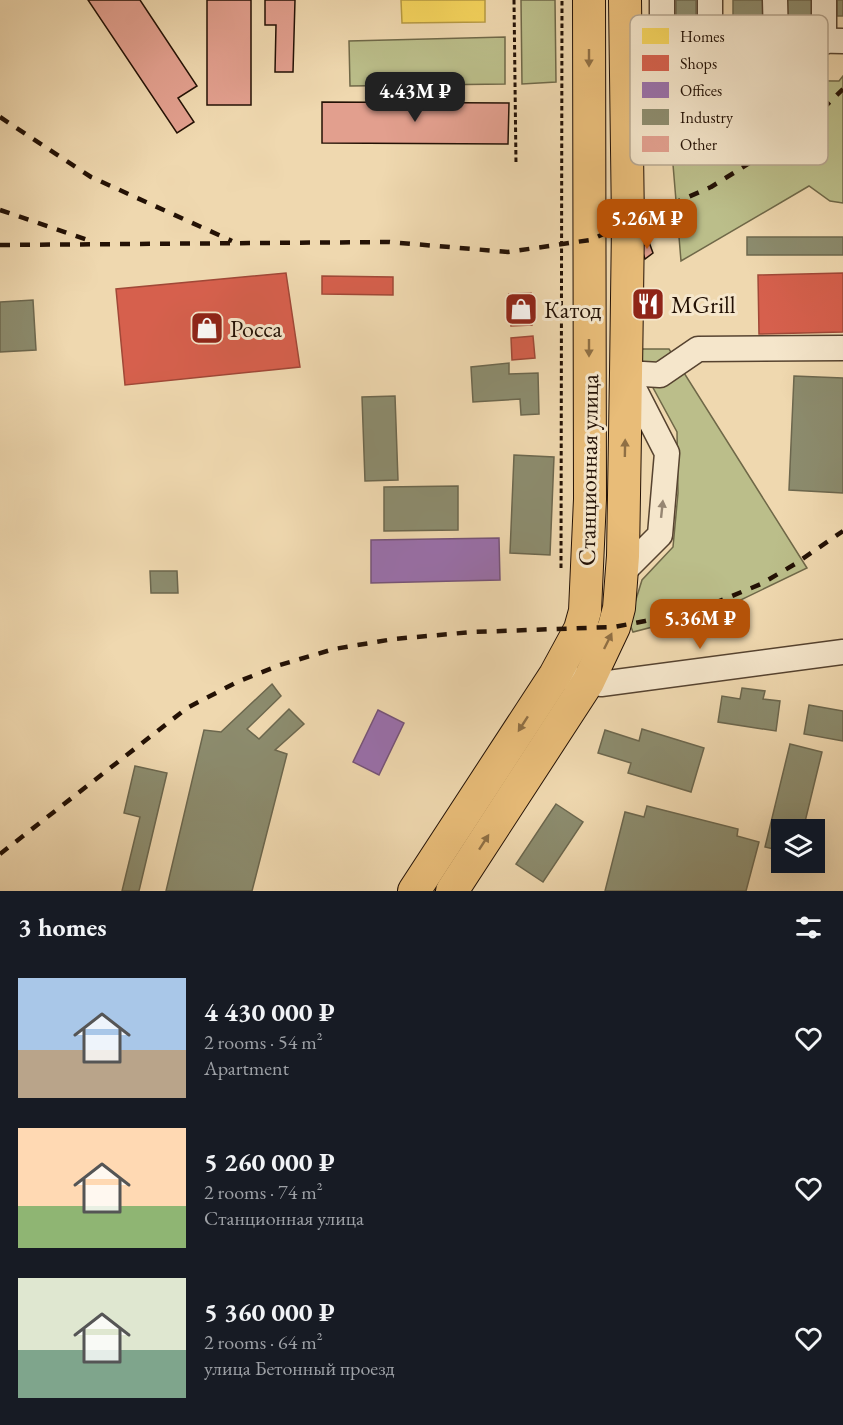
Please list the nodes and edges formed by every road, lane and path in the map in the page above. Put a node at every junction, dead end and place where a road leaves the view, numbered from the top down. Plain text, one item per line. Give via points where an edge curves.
1 (514, 0) edge
2 (562, 0) edge
3 (589, 0) edge
4 (626, 0) edge
5 (775, 0) edge
6 (824, 0) edge
7 (775, 15) edge
8 (827, 15) edge
9 (828, 18) edge
10 (833, 41) edge
11 (626, 42) junction
12 (630, 42) edge
13 (516, 164) dead end
14 (843, 348) edge
15 (626, 373) junction
16 (561, 568) dead end
17 (622, 573) junction
18 (843, 652) edge
19 (555, 675) junction
20 (588, 682) junction
21 (414, 891) edge
22 (452, 891) edge

1 - 13 path
2 - 16 path
3 -> 19 main road, Станционная улица via 590,499 586,603 580,629
4 - 11 main road, Станционная улица
5 - 7 street
6 - 8 street
9 - 10 street
11 - 12 street
11 - 15 main road, Станционная улица
14 - 15 street via 698,349 660,375
17 -> 15 main road, Станционная улица
17 -> 15 street via 660,535 667,453
20 -> 17 main road, Станционная улица via 614,627
18 - 20 street via 601,684
19 - 20 street
19 -> 21 main road, Станционная улица
22 -> 20 main road, Станционная улица

